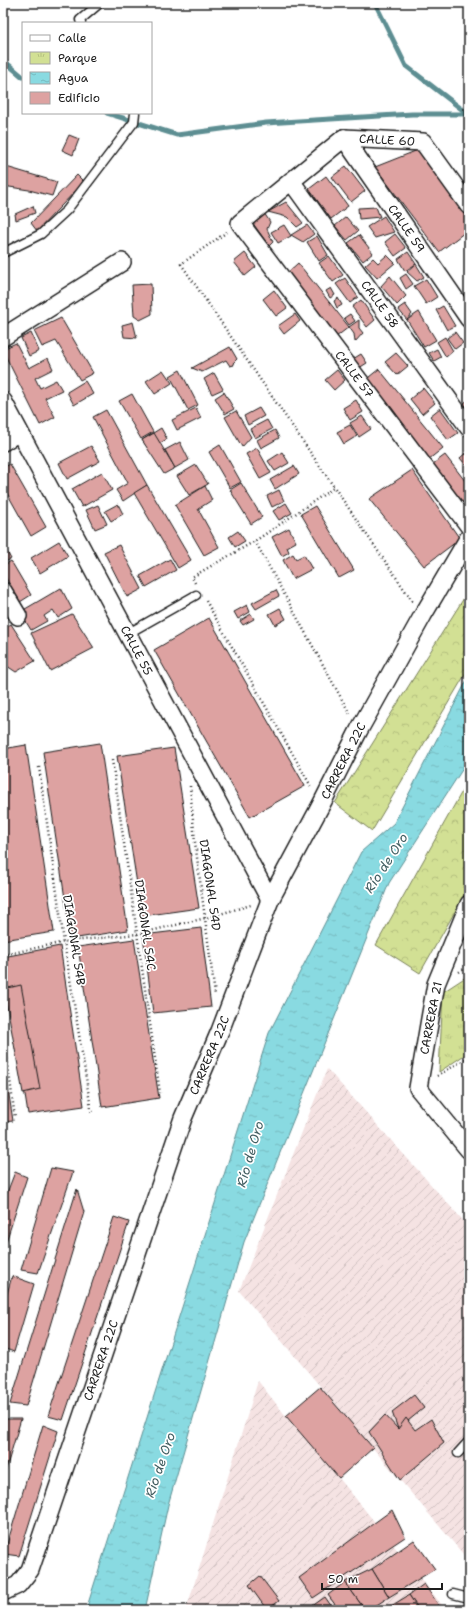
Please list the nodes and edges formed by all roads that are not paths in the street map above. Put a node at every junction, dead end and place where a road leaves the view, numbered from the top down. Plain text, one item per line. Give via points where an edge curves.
1 (100, 3) edge
2 (81, 22) edge
3 (135, 114) edge
4 (344, 138) junction
5 (291, 181) junction
6 (469, 206) edge
7 (3, 253) edge
8 (122, 262) dead end
9 (469, 319) edge
10 (3, 337) edge
11 (3, 401) edge
12 (469, 428) edge
13 (19, 432) junction
14 (3, 442) edge
15 (469, 526) edge
16 (469, 537) edge
17 (3, 591) edge
18 (200, 597) road end
19 (18, 616) dead end
20 (128, 634) junction
21 (270, 900) junction
22 (469, 904) edge
23 (469, 1150) edge
24 (469, 1441) edge
25 (458, 1454) dead end
26 (3, 1592) edge
27 (453, 1594) dead end
28 (469, 1598) edge

1 - 2 lane
3 - 7 lane via 134,122 67,210 41,234
4 - 5 street
4 - 6 street, CALLE 60 via 423,142
4 - 9 street, CALLE 59
5 - 12 street, CALLE 58
5 - 15 street, CALLE 57 via 240,223
8 - 10 street
11 - 13 street, CALLE 55
13 - 14 street
13 - 20 street, CALLE 55
16 - 21 street, CARRERA 22C via 359,730
17 - 19 street
18 - 20 lane
20 - 21 street, CALLE 55
21 - 26 street, CARRERA 22C via 220,1031 183,1118 30,1570 18,1586
22 - 23 street, CARRERA 21 via 436,984 418,1088
24 - 25 lane
27 - 28 lane

